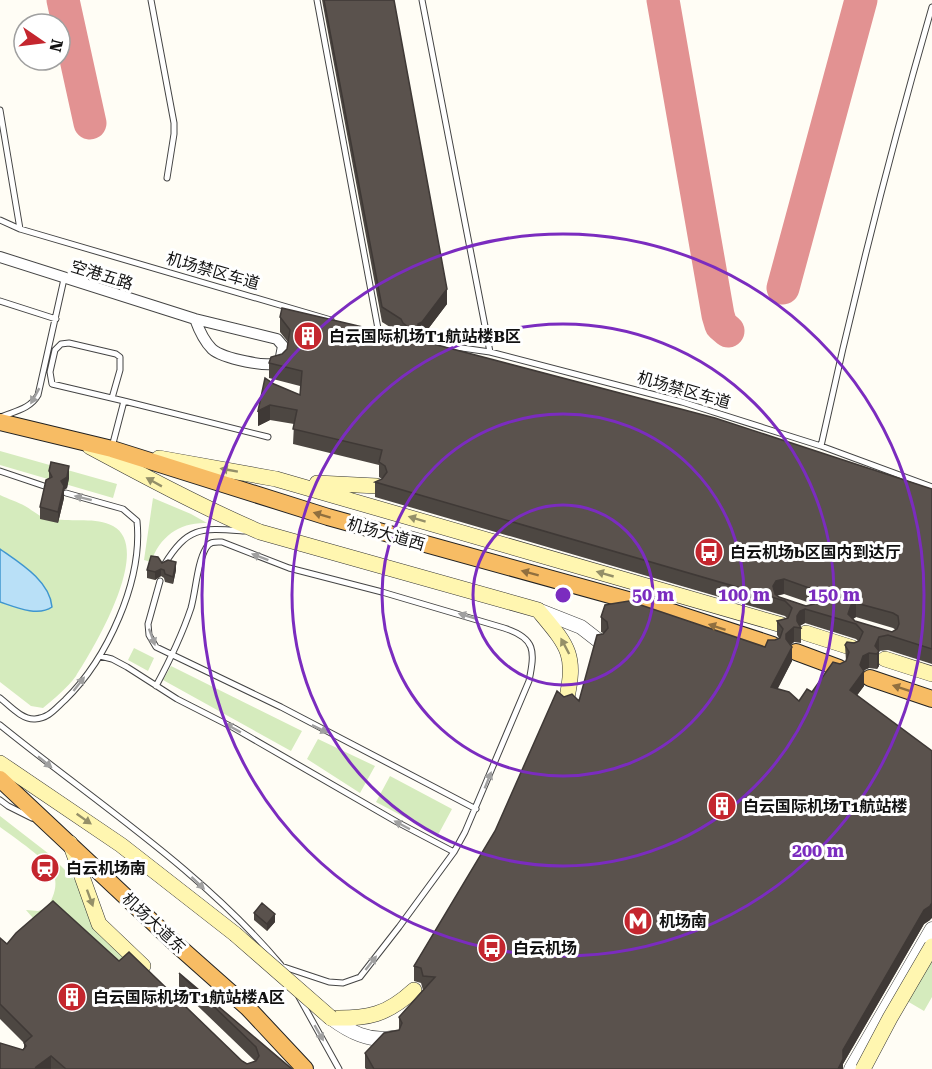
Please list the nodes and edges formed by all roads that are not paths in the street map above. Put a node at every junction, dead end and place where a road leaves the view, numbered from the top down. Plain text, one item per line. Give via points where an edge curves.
1 (151, 0) edge
2 (317, 0) edge
3 (422, 0) edge
4 (932, 7) edge
5 (0, 110) edge
6 (167, 178) dead end
7 (0, 220) edge
8 (20, 229) junction
9 (0, 257) edge
10 (64, 279) junction
11 (0, 302) edge
12 (56, 319) junction
13 (195, 320) junction
14 (334, 321) edge
15 (368, 331) edge
16 (379, 334) junction
17 (388, 336) edge
18 (422, 342) edge
19 (490, 352) junction
20 (112, 399) junction
21 (124, 401) junction
22 (0, 417) edge
23 (0, 422) edge
24 (268, 437) dead end
25 (80, 441) junction
26 (821, 446) junction
27 (112, 449) junction
28 (0, 471) edge
29 (276, 479) junction
30 (377, 486) edge
31 (932, 487) edge
32 (47, 488) edge
33 (66, 493) edge
34 (260, 532) junction
35 (163, 566) edge
36 (160, 581) dead end
37 (538, 610) junction
38 (782, 625) edge
39 (806, 633) dead end
40 (599, 641) edge
41 (773, 645) edge
42 (853, 648) edge
43 (796, 652) dead end
44 (100, 656) junction
45 (172, 657) junction
46 (885, 658) dead end
47 (839, 668) edge
48 (932, 674) edge
49 (870, 678) dead end
50 (156, 686) junction
51 (0, 698) edge
52 (932, 699) edge
53 (566, 702) edge
54 (0, 725) edge
55 (0, 764) edge
56 (0, 779) edge
57 (0, 800) edge
58 (476, 809) junction
59 (54, 828) junction
60 (70, 843) junction
61 (454, 852) junction
62 (932, 929) edge
63 (932, 946) edge
64 (281, 966) junction
65 (158, 980) edge
66 (414, 990) dead end
67 (331, 1017) junction
68 (393, 1038) edge
69 (305, 1069) edge
70 (339, 1069) edge
71 (851, 1069) edge
72 (863, 1069) edge

1 - 6 lane via 174,123
2 - 16 lane
3 - 19 lane
4 - 26 lane via 842,350
5 - 8 lane
7 - 8 lane, 机场禁区车道
8 - 14 lane, 机场禁区车道
9 - 10 street, 空港五路
10 - 12 lane
10 - 13 street, 空港五路
11 - 12 lane
12 -> 22 lane via 34,402
13 - 13 street, 空港五路 via 220,355 269,366 280,362 283,346 277,339
15 - 16 lane
16 - 17 lane
18 - 19 lane, 机场禁区车道
19 - 26 lane, 机场禁区车道 via 682,402
20 - 20 lane via 52,384 50,372 55,350 69,343 120,357
20 - 21 lane
21 - 24 lane
21 - 27 lane
23 - 25 highway, 机场大道西
25 - 27 highway, 机场大道西
34 -> 25 main road via 166,488
26 - 31 lane, 机场禁区车道
29 -> 27 main road
41 -> 27 highway, 机场大道西 via 675,613 328,517
28 - 32 lane
29 - 30 main road
38 -> 29 main road
44 -> 33 lane via 128,591 139,536 137,521 123,509
34 - 35 lane via 214,528 199,531 187,536
34 - 37 main road
36 -> 45 lane via 150,610 149,635 156,647
37 - 40 street via 581,627
53 -> 37 main road via 570,655
39 - 42 main road
43 - 47 highway
44 - 50 lane via 112,659
51 -> 44 lane via 32,720 49,716
45 - 50 lane
45 -> 58 lane via 281,707
58 -> 45 lane via 529,681 532,651 529,640 519,632 289,568 214,542 205,550 191,608
46 - 48 main road
52 -> 49 highway
61 -> 50 lane
54 -> 64 lane via 171,856
55 -> 67 main road, bridge via 121,844 235,934
56 - 59 highway, 机场大道东
57 - 59 lane
58 - 61 lane
59 - 60 highway, 机场大道东
60 -> 65 main road via 99,924
60 - 69 highway, 机场大道东 via 248,1008
64 -> 61 lane via 329,982 343,983 360,977
62 - 71 street
63 - 72 main road, bridge
64 -> 70 lane
66 - 67 main road via 390,1010 352,1018
67 - 68 street via 345,1029 366,1037

